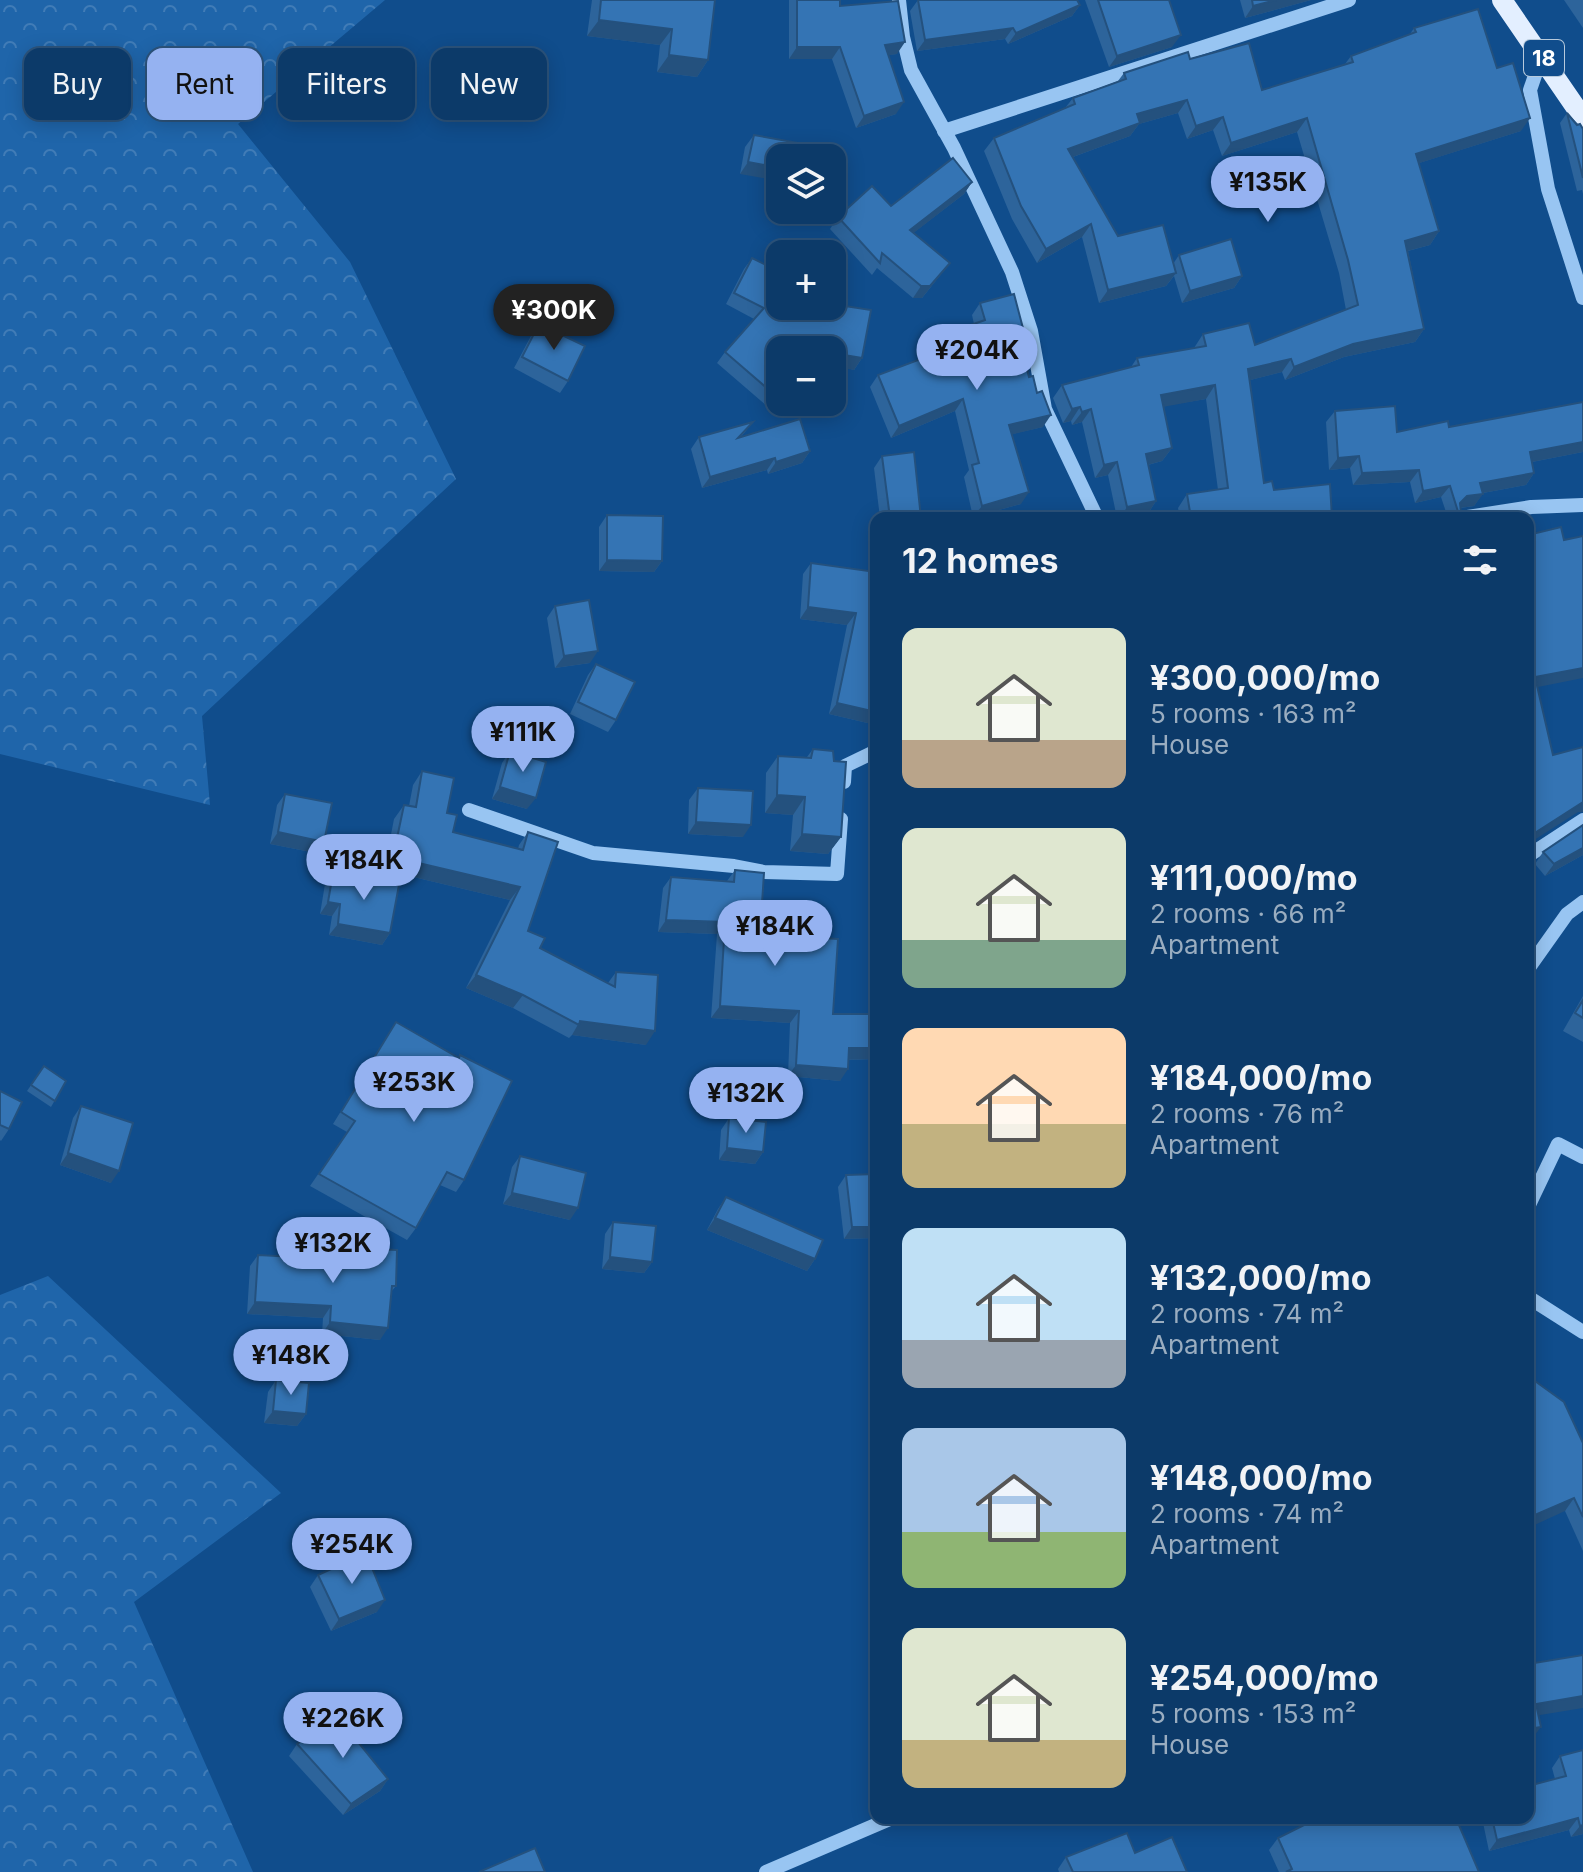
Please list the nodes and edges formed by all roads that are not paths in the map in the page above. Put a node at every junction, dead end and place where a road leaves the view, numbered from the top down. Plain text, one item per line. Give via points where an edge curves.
1 (899, 0) edge
2 (1349, 0) edge
3 (1502, 0) edge
4 (1542, 55) junction
5 (1583, 118) edge
6 (944, 131) junction
7 (1583, 298) edge
8 (1583, 505) edge
9 (1094, 512) edge
10 (1499, 512) edge
11 (870, 754) edge
12 (469, 810) dead end
13 (1583, 820) edge
14 (1534, 852) edge
15 (1583, 902) edge
16 (1534, 961) edge
17 (1583, 1157) edge
18 (1534, 1194) edge
19 (1534, 1301) edge
20 (1583, 1332) edge
21 (878, 1824) edge
22 (766, 1872) edge

1 - 6 street via 911,70
2 - 6 street
3 - 4 main road, 18
4 - 5 main road, 18
4 - 7 street via 1530,90 1548,189
6 - 9 street via 1012,272 1031,331 1045,409
8 - 10 street
11 - 12 street via 845,766 837,874 764,872 593,853
13 - 14 street
15 - 16 street via 1567,914
17 - 18 street via 1558,1144
19 - 20 street
21 - 22 street

